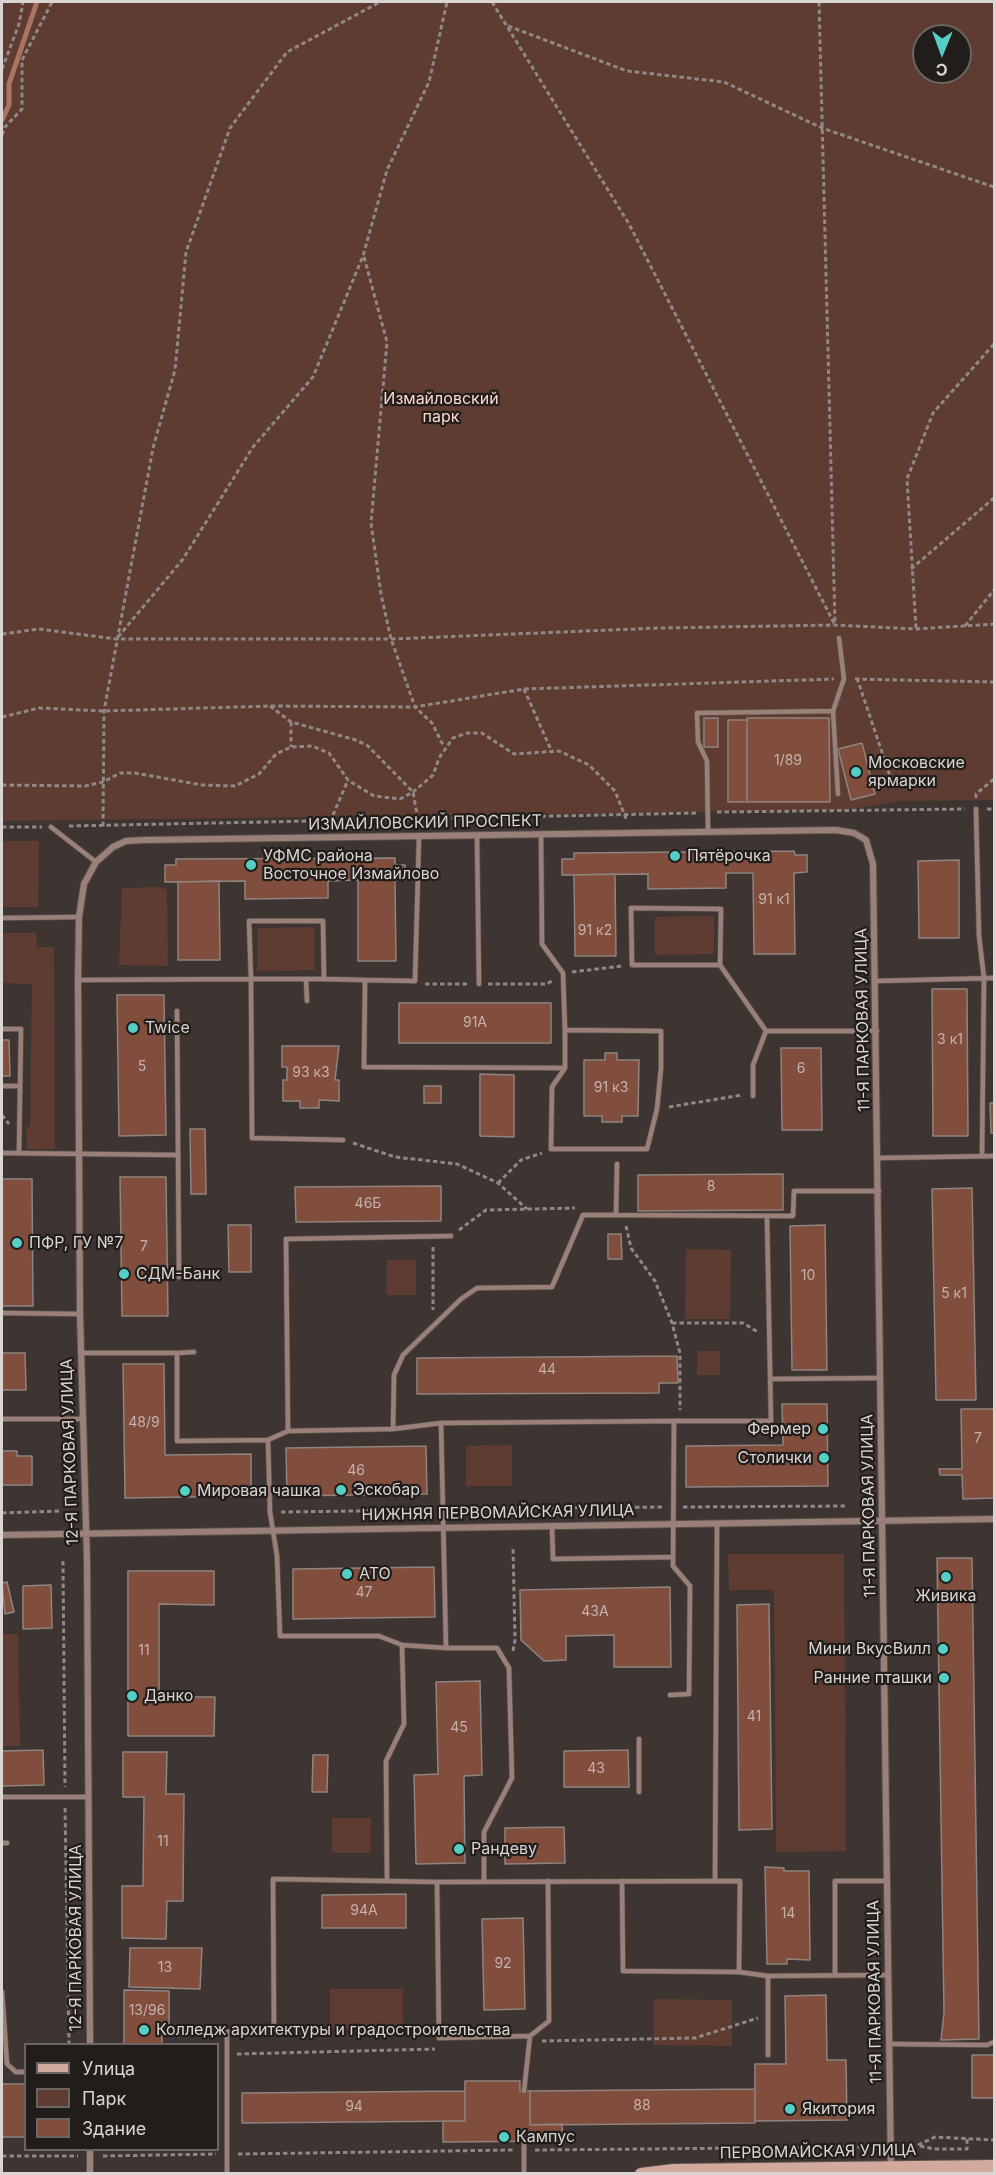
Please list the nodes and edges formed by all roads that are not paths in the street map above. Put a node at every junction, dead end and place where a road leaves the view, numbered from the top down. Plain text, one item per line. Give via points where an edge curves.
1 (839, 638) dead end
2 (833, 711) junction
3 (838, 794) dead end
4 (976, 809) road end
5 (51, 827) road end
6 (708, 832) junction
7 (541, 835) junction
8 (477, 836) junction
9 (419, 837) junction
10 (866, 840) joint
11 (96, 862) junction
12 (79, 917) junction
13 (2, 918) edge
14 (720, 965) junction
15 (984, 978) junction
16 (994, 978) edge
17 (251, 979) junction
18 (306, 979) junction
19 (78, 980) junction
20 (324, 980) junction
21 (365, 980) junction
22 (876, 981) junction
23 (478, 984) road end
24 (307, 1001) dead end
25 (177, 1011) dead end
26 (2, 1029) edge
27 (566, 1030) junction
28 (877, 1031) junction
29 (766, 1032) junction
30 (565, 1068) junction
31 (2, 1086) edge
32 (21, 1086) junction
33 (753, 1096) road end
34 (343, 1140) road end
35 (2, 1153) edge
36 (20, 1153) junction
37 (78, 1154) junction
38 (177, 1155) junction
39 (982, 1156) junction
40 (994, 1156) edge
41 (878, 1158) junction
42 (617, 1164) dead end
43 (879, 1191) junction
44 (616, 1215) junction
45 (767, 1217) junction
46 (451, 1236) road end
47 (179, 1277) dead end
48 (2, 1313) edge
49 (80, 1314) junction
50 (194, 1352) dead end
51 (81, 1353) junction
52 (177, 1353) junction
53 (881, 1378) junction
54 (771, 1379) junction
55 (2, 1419) edge
56 (82, 1419) junction
57 (677, 1421) junction
58 (441, 1423) junction
59 (393, 1429) junction
60 (288, 1431) junction
61 (268, 1440) junction
62 (994, 1519) edge
63 (883, 1521) junction
64 (717, 1523) junction
65 (673, 1524) junction
66 (552, 1526) junction
67 (445, 1527) junction
68 (273, 1531) junction
69 (86, 1534) junction
70 (2, 1535) edge
71 (673, 1557) junction
72 (402, 1645) junction
73 (446, 1648) junction
74 (670, 1695) dead end
75 (639, 1739) dead end
76 (639, 1792) dead end
77 (2, 1797) edge
78 (88, 1797) junction
79 (715, 1880) junction
80 (387, 1881) junction
81 (548, 1881) junction
82 (622, 1881) junction
83 (888, 1881) junction
84 (437, 1882) junction
85 (484, 1882) junction
86 (739, 1972) junction
87 (835, 1974) junction
88 (888, 1975) junction
89 (768, 1976) junction
90 (2, 1992) edge
91 (530, 2039) junction
92 (994, 2042) edge
93 (90, 2043) edge
94 (890, 2044) junction
95 (768, 2055) dead end
96 (24, 2072) edge
97 (524, 2091) dead end
98 (524, 2142) dead end
99 (90, 2153) edge
100 (994, 2166) edge
101 (891, 2170) edge
102 (90, 2174) edge
103 (227, 2174) edge
104 (524, 2174) edge
105 (641, 2174) edge

1 - 2 lane via 844,679
2 - 3 lane
2 - 6 lane via 697,713 698,742 707,761
4 - 15 lane via 979,936
5 - 11 lane
6 - 7 street, ИЗМАЙЛОВСКИЙ ПРОСПЕКТ
6 - 10 street, ИЗМАЙЛОВСКИЙ ПРОСПЕКТ via 836,830
7 - 8 street, ИЗМАЙЛОВСКИЙ ПРОСПЕКТ
7 - 27 lane via 542,944 563,973
8 - 9 street, ИЗМАЙЛОВСКИЙ ПРОСПЕКТ
8 - 23 lane
9 - 11 street, ИЗМАЙЛОВСКИЙ ПРОСПЕКТ via 145,840 119,844
9 - 21 lane via 415,981
10 - 22 street, 11-Я ПАРКОВАЯ УЛИЦА via 873,864
11 - 12 street, 12-Я ПАРКОВАЯ УЛИЦА via 84,884
12 - 13 lane
12 - 19 street, 12-Я ПАРКОВАЯ УЛИЦА
14 - 14 lane via 721,909 631,908 632,965
14 - 29 lane
15 - 16 lane
15 - 22 lane
15 - 39 lane
17 - 18 lane
17 - 19 lane
17 - 20 lane via 249,921 323,921
17 - 34 lane via 252,1138
18 - 20 lane
18 - 24 lane
19 - 37 street, 12-Я ПАРКОВАЯ УЛИЦА
20 - 21 lane
21 - 30 lane via 364,1067
22 - 28 street, 11-Я ПАРКОВАЯ УЛИЦА
25 - 38 lane
26 - 32 lane via 21,1029
27 - 30 lane
27 - 30 lane via 661,1031 657,1109 647,1149 551,1149 552,1087
28 - 29 lane
28 - 41 street, 11-Я ПАРКОВАЯ УЛИЦА
29 - 33 lane via 753,1065
31 - 32 lane
32 - 36 lane
35 - 36 lane
36 - 37 lane
37 - 38 lane
37 - 49 street, 12-Я ПАРКОВАЯ УЛИЦА
38 - 47 lane
39 - 40 lane
39 - 41 lane
41 - 43 street, 11-Я ПАРКОВАЯ УЛИЦА
42 - 44 lane
43 - 45 lane via 794,1191 793,1216
43 - 53 street, 11-Я ПАРКОВАЯ УЛИЦА
44 - 45 lane
44 - 59 lane via 583,1215 552,1287 477,1288 460,1299 403,1354 394,1375
45 - 54 lane
46 - 60 lane via 286,1239
48 - 49 lane
49 - 51 street, 12-Я ПАРКОВАЯ УЛИЦА
50 - 52 lane
51 - 52 lane
51 - 56 street, 12-Я ПАРКОВАЯ УЛИЦА
52 - 61 lane via 177,1441
53 - 54 lane
53 - 63 street, 11-Я ПАРКОВАЯ УЛИЦА
54 - 57 lane via 771,1421
55 - 56 lane
56 - 69 street, 12-Я ПАРКОВАЯ УЛИЦА
57 - 58 lane
57 - 65 lane
58 - 59 lane
58 - 67 lane via 441,1509
59 - 60 lane
60 - 61 lane
61 - 68 lane
62 - 63 street, НИЖНЯЯ ПЕРВОМАЙСКАЯ УЛИЦА
63 - 64 street, НИЖНЯЯ ПЕРВОМАЙСКАЯ УЛИЦА
63 - 83 street, 11-Я ПАРКОВАЯ УЛИЦА
64 - 65 street, НИЖНЯЯ ПЕРВОМАЙСКАЯ УЛИЦА
64 - 79 lane
65 - 66 street, НИЖНЯЯ ПЕРВОМАЙСКАЯ УЛИЦА
65 - 71 lane
66 - 67 street, НИЖНЯЯ ПЕРВОМАЙСКАЯ УЛИЦА
66 - 71 lane via 553,1558
67 - 68 street, НИЖНЯЯ ПЕРВОМАЙСКАЯ УЛИЦА
67 - 73 lane
68 - 69 street, НИЖНЯЯ ПЕРВОМАЙСКАЯ УЛИЦА
68 - 72 lane via 280,1636 379,1636
69 - 70 street, НИЖНЯЯ ПЕРВОМАЙСКАЯ УЛИЦА
69 - 78 street, 12-Я ПАРКОВАЯ УЛИЦА
71 - 74 lane via 673,1566 690,1586 689,1695
72 - 73 lane
72 - 80 lane via 404,1724 386,1761
73 - 85 lane via 497,1648 509,1668 512,1778 484,1832
75 - 76 lane
77 - 78 lane
78 - 93 street, 12-Я ПАРКОВАЯ УЛИЦА
79 - 82 lane
79 - 86 lane via 740,1881
80 - 84 lane
80 - 103 lane via 273,1878 274,2032 226,2032
81 - 82 lane
81 - 85 lane
81 - 91 lane via 549,2020
82 - 86 lane via 623,1971
83 - 87 lane via 835,1881
83 - 88 street, 11-Я ПАРКОВАЯ УЛИЦА
84 - 85 lane
84 - 91 lane via 439,2038
86 - 89 lane
87 - 88 lane
87 - 89 lane
88 - 94 street, 11-Я ПАРКОВАЯ УЛИЦА
89 - 95 lane
90 - 96 lane via 6,2064 16,2072
91 - 97 lane
92 - 94 lane
94 - 101 street, 11-Я ПАРКОВАЯ УЛИЦА
98 - 104 lane
99 - 102 street
100 - 101 main road, ПЕРВОМАЙСКАЯ УЛИЦА
101 - 105 main road, ПЕРВОМАЙСКАЯ УЛИЦА via 674,2170

